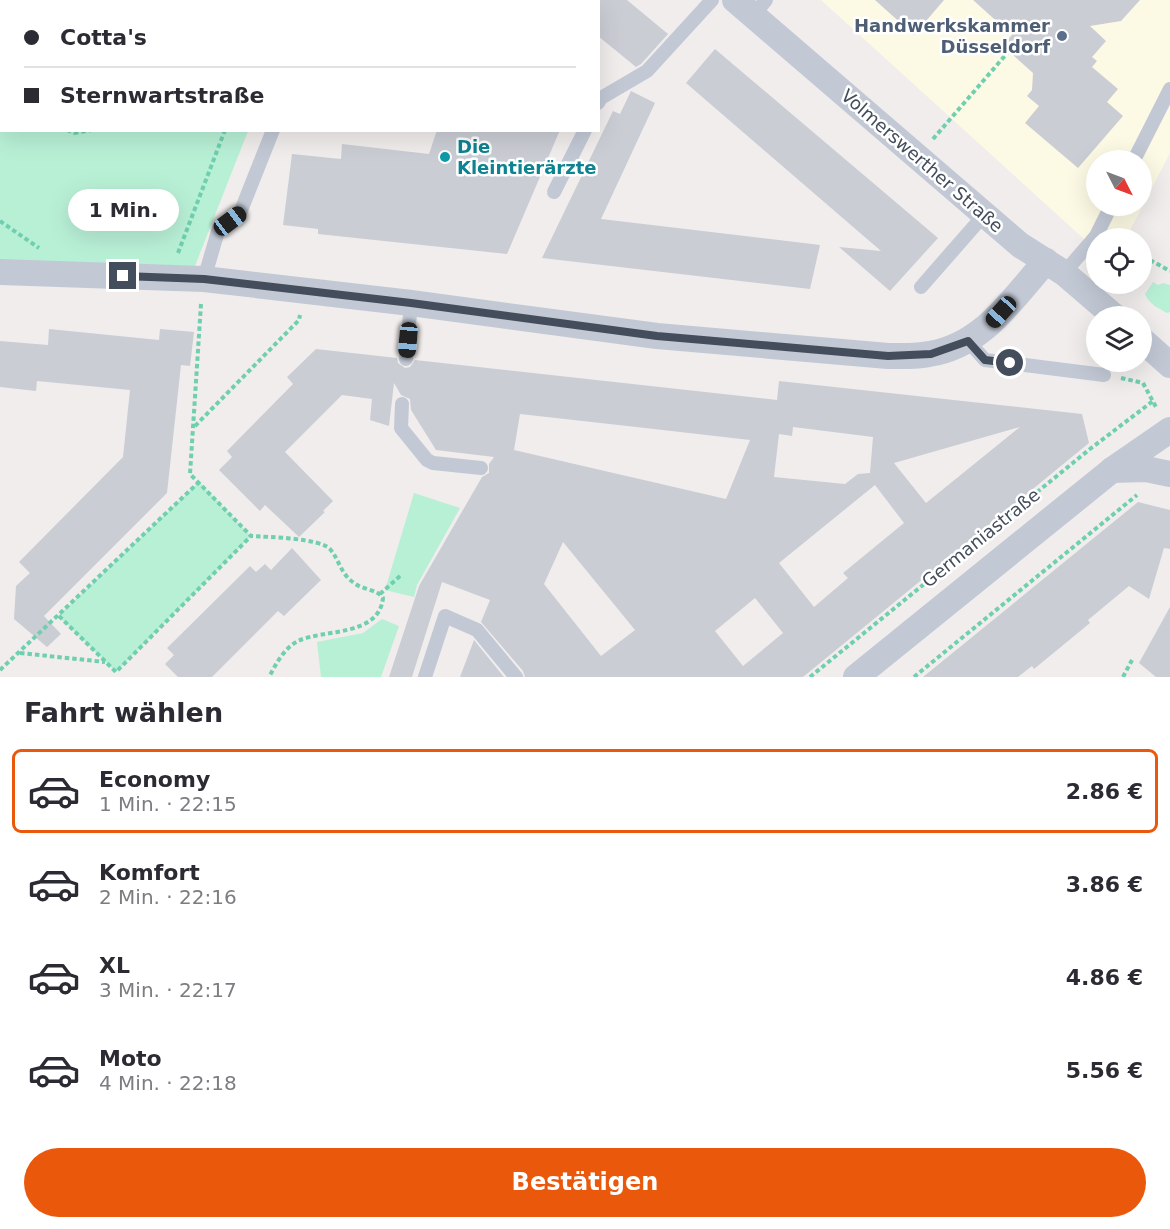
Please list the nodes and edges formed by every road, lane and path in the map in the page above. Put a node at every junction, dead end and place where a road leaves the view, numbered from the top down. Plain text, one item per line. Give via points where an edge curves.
1 (712, 0) edge
2 (751, 5) edge
3 (1009, 51) dead end
4 (1170, 89) edge
5 (600, 100) edge
6 (224, 132) edge
7 (272, 132) edge
8 (584, 132) edge
9 (1139, 150) edge
10 (917, 157) junction
11 (554, 192) dead end
12 (984, 215) junction
13 (1106, 216) edge
14 (1152, 261) edge
15 (1055, 267) junction
16 (1170, 271) edge
17 (0, 272) edge
18 (168, 278) junction
19 (204, 279) junction
20 (921, 286) dead end
21 (304, 292) junction
22 (411, 303) junction
23 (1102, 306) edge
24 (968, 341) junction
25 (1152, 349) edge
26 (406, 359) dead end
27 (1170, 365) edge
28 (1104, 375) dead end
29 (1143, 383) dead end
30 (1152, 401) junction
31 (402, 404) dead end
32 (1165, 422) edge
33 (194, 426) junction
34 (481, 468) dead end
35 (1112, 470) junction
36 (1170, 474) edge
37 (198, 482) junction
38 (1142, 492) dead end
39 (251, 536) junction
40 (401, 575) dead end
41 (380, 594) junction
42 (58, 616) junction
43 (20, 653) junction
44 (1132, 660) dead end
45 (107, 663) junction
46 (0, 670) edge
47 (117, 674) edge
48 (269, 677) edge
49 (424, 677) edge
50 (516, 677) edge
51 (810, 677) edge
52 (856, 677) edge
53 (914, 677) edge
54 (1123, 677) edge

1 - 5 lane via 647,71
2 - 10 street, Volmerswerther Straße
3 - 10 path
4 - 9 lane
6 - 18 path
7 - 19 lane via 240,213 219,228
8 - 11 lane
10 - 12 street, Volmerswerther Straße
12 - 15 street, Volmerswerther Straße
12 - 20 lane
13 - 15 lane via 1096,236
14 - 16 path
15 - 23 street, Volmerswerther Straße
15 - 24 street
17 - 18 street
18 - 19 street
19 - 21 street
19 - 33 path
21 - 22 street
21 - 33 path via 300,320
22 - 24 street via 657,336 888,356 931,354
22 - 26 lane
24 - 28 lane via 985,360
25 - 27 street
29 - 30 path
30 - 32 path
30 - 51 path, Germaniastraße
31 - 34 lane via 400,428 427,460
32 - 35 street, Germaniastraße
33 - 37 path via 190,474
35 - 36 street via 1146,469
35 - 52 street, Germaniastraße
37 - 39 path
37 - 42 path
38 - 53 path
39 - 41 path via 324,544 347,578
39 - 47 path
40 - 41 path
41 - 48 path via 383,598 379,612 369,620 360,626 298,641 283,654
42 - 43 path
42 - 45 path
43 - 45 path
43 - 46 path
44 - 54 path
45 - 47 path
49 - 50 lane via 445,616 477,630

